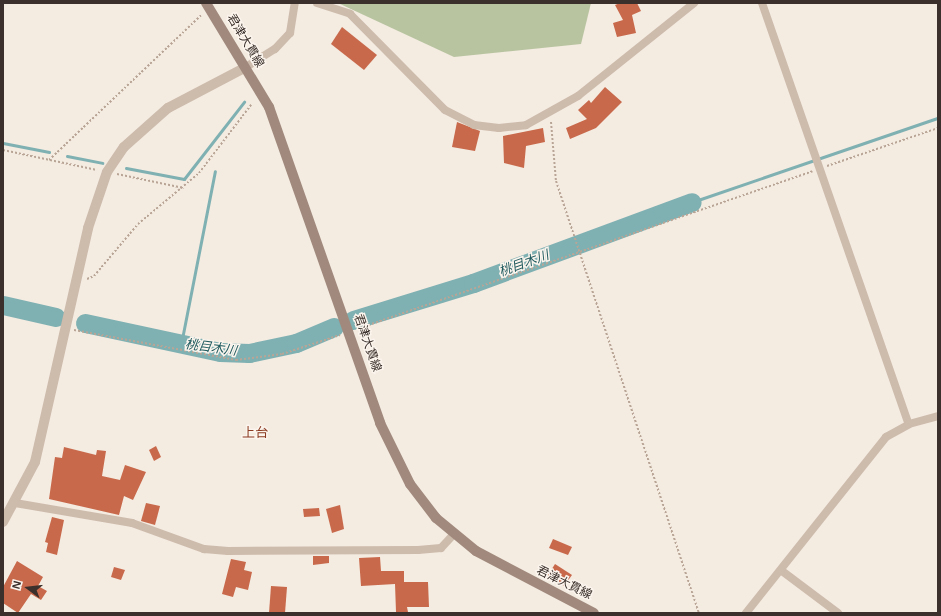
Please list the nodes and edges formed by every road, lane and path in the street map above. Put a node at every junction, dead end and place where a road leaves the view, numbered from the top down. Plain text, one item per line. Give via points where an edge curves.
1 (295, 3) edge
2 (317, 3) edge
3 (694, 3) edge
4 (762, 3) edge
5 (207, 5) edge
6 (246, 67) junction
7 (251, 105) dead end
8 (551, 112) junction
9 (938, 128) edge
10 (3, 150) edge
11 (49, 160) junction
12 (821, 166) junction
13 (108, 172) junction
14 (184, 188) junction
15 (578, 252) junction
16 (76, 282) junction
17 (66, 329) junction
18 (350, 332) junction
19 (938, 416) edge
20 (909, 424) junction
21 (14, 503) junction
22 (3, 522) edge
23 (454, 535) junction
24 (782, 571) junction
25 (594, 613) edge
26 (700, 613) edge
27 (746, 613) edge
28 (838, 613) edge

1 - 6 street via 290,33 275,49
2 - 8 street via 350,14 445,110 474,125 500,128 526,124
3 - 8 street via 578,96
4 - 12 street
5 - 6 main road, 君津大貫線
5 - 11 path
6 - 13 street via 168,108 124,147
6 - 18 main road, 君津大貫線 via 269,107
7 - 14 path
8 - 15 path via 556,181
9 - 12 path
10 - 11 path
11 - 13 path
12 - 15 path
12 - 20 street
13 - 14 path
13 - 16 street via 96,198
14 - 16 path via 138,224 94,276
15 - 18 path
15 - 26 path
16 - 17 street
17 - 18 path via 236,360 282,354
17 - 21 street via 35,462
18 - 23 main road, 君津大貫線 via 392,453 410,484
19 - 20 street
20 - 24 street via 886,437
21 - 22 street
21 - 23 street via 132,523 204,549 228,551 418,550 441,548
23 - 25 main road, 君津大貫線 via 496,564
24 - 27 street
24 - 28 street

